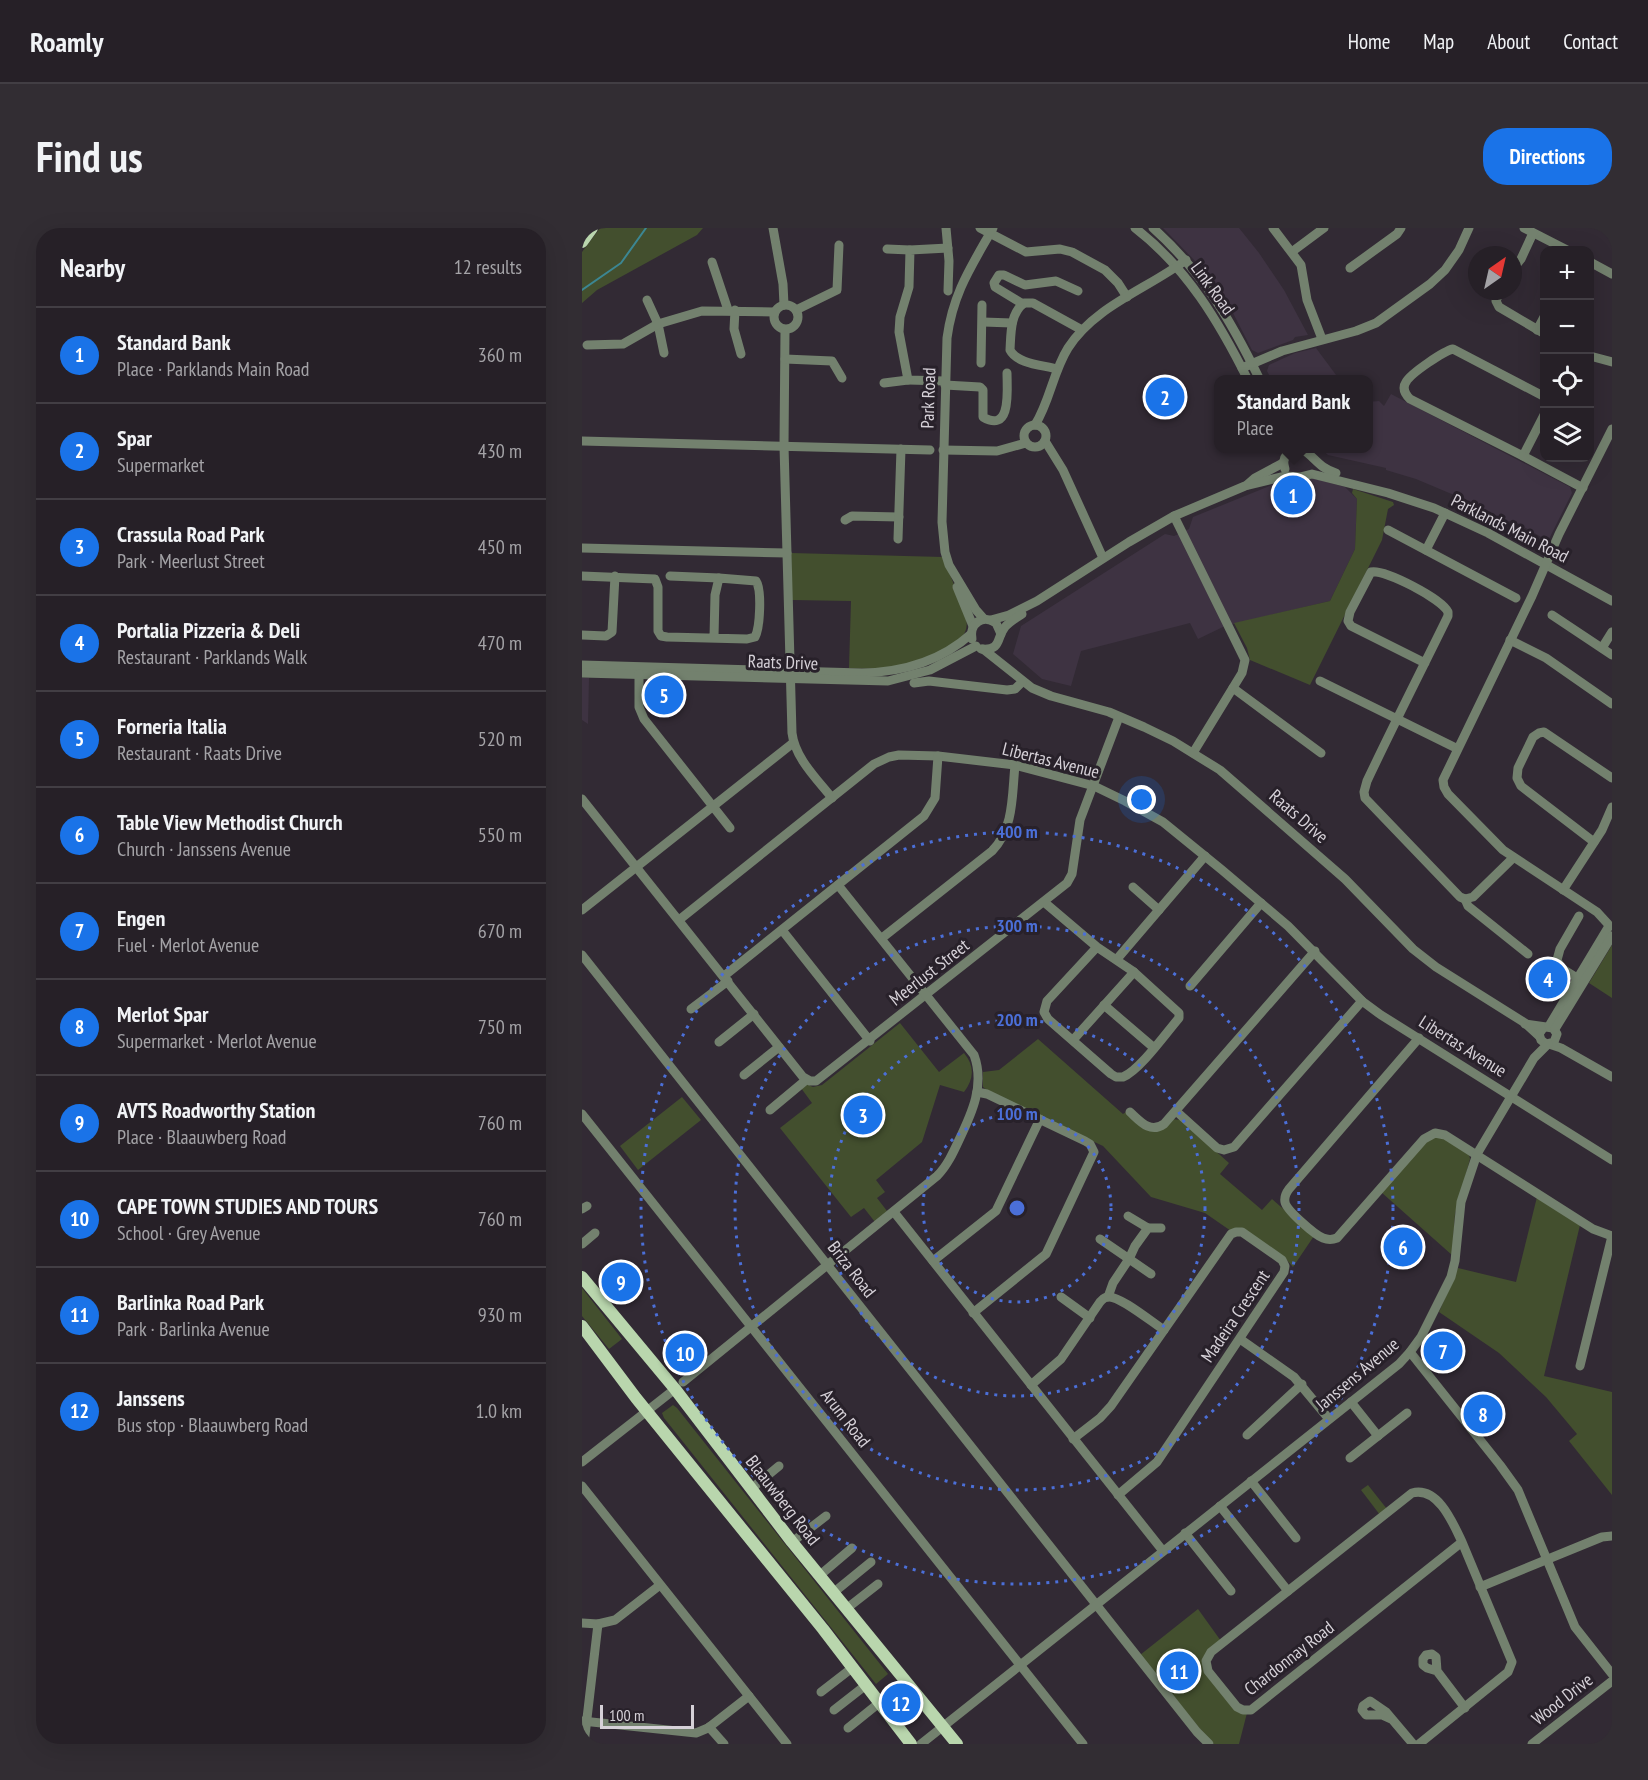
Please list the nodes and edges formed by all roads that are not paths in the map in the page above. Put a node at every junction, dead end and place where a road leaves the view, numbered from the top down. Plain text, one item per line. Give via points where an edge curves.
1 (592, 228) edge
2 (773, 228) edge
3 (946, 228) edge
4 (980, 228) edge
5 (1135, 228) edge
6 (1153, 228) edge
7 (1273, 228) edge
8 (1324, 228) edge
9 (1401, 228) edge
10 (1469, 228) edge
11 (1524, 228) edge
12 (991, 231) edge
13 (1533, 233) junction
14 (582, 242) edge
15 (838, 245) dead end
16 (1559, 246) edge
17 (948, 248) junction
18 (887, 249) dead end
19 (910, 250) junction
20 (1293, 251) junction
21 (1522, 257) edge
22 (1186, 260) junction
23 (712, 262) dead end
24 (1594, 264) edge
25 (1177, 267) junction
26 (1350, 268) dead end
27 (1612, 274) edge
28 (948, 291) dead end
29 (1078, 291) dead end
30 (1127, 297) junction
31 (647, 300) dead end
32 (1496, 300) edge
33 (1023, 304) junction
34 (784, 305) junction
35 (982, 305) dead end
36 (731, 310) junction
37 (796, 310) junction
38 (774, 312) junction
39 (983, 322) junction
40 (1012, 323) junction
41 (658, 324) junction
42 (785, 330) junction
43 (1082, 330) junction
44 (1540, 331) edge
45 (1322, 339) junction
46 (587, 345) dead end
47 (664, 353) dead end
48 (741, 354) dead end
49 (1594, 357) edge
50 (785, 359) junction
51 (1612, 362) edge
52 (981, 363) dead end
53 (1252, 363) junction
54 (1242, 368) junction
55 (1057, 369) junction
56 (1007, 373) dead end
57 (1246, 375) edge
58 (1258, 375) edge
59 (842, 378) dead end
60 (908, 380) junction
61 (884, 383) dead end
62 (945, 383) junction
63 (1540, 394) edge
64 (1540, 422) edge
65 (1038, 426) junction
66 (1610, 438) edge
67 (1025, 440) junction
68 (582, 441) edge
69 (1042, 444) junction
70 (784, 446) junction
71 (901, 449) junction
72 (930, 450) dead end
73 (943, 450) junction
74 (1282, 453) edge
75 (1289, 453) edge
76 (1307, 453) edge
77 (1522, 456) junction
78 (1311, 458) junction
79 (1284, 461) junction
80 (1307, 475) junction
81 (1293, 477) junction
82 (1246, 486) junction
83 (1583, 488) junction
84 (1388, 493) junction
85 (1445, 513) junction
86 (1174, 516) junction
87 (899, 517) junction
88 (845, 520) dead end
89 (1388, 530) dead end
90 (898, 539) dead end
91 (582, 548) edge
92 (1426, 550) junction
93 (787, 553) junction
94 (1104, 558) junction
95 (1545, 564) junction
96 (582, 576) edge
97 (615, 576) junction
98 (670, 576) dead end
99 (719, 578) junction
100 (955, 578) junction
101 (1516, 598) dead end
102 (1037, 601) junction
103 (1612, 601) edge
104 (1552, 615) dead end
105 (988, 619) junction
106 (972, 630) junction
107 (1612, 632) edge
108 (582, 636) edge
109 (714, 637) junction
110 (1000, 637) junction
111 (1509, 640) junction
112 (979, 647) junction
113 (1602, 648) junction
114 (1612, 655) edge
115 (1425, 663) junction
116 (582, 664) edge
117 (1004, 664) junction
118 (582, 673) edge
119 (639, 674) junction
120 (791, 675) junction
121 (1320, 681) dead end
122 (1022, 682) junction
123 (914, 683) dead end
124 (1233, 688) junction
125 (1612, 704) edge
126 (1119, 717) junction
127 (1397, 719) junction
128 (793, 743) junction
129 (1456, 748) junction
130 (1193, 753) junction
131 (1321, 753) dead end
132 (938, 756) junction
133 (1014, 765) junction
134 (1612, 778) edge
135 (1094, 786) junction
136 (832, 798) junction
137 (582, 799) edge
138 (712, 807) junction
139 (1612, 807) edge
140 (730, 828) dead end
141 (1594, 842) junction
142 (1205, 856) junction
143 (1513, 858) junction
144 (636, 867) junction
145 (838, 885) junction
146 (1133, 887) dead end
147 (1563, 890) junction
148 (1465, 899) junction
149 (1044, 902) junction
150 (1261, 903) junction
151 (582, 910) edge
152 (1159, 910) junction
153 (1579, 916) dead end
154 (679, 920) junction
155 (1611, 923) edge
156 (782, 930) junction
157 (1612, 936) edge
158 (882, 938) junction
159 (1097, 947) junction
160 (1315, 951) junction
161 (1528, 954) dead end
162 (582, 955) edge
163 (1117, 959) junction
164 (1134, 972) junction
165 (726, 978) junction
166 (1581, 980) junction
167 (1190, 986) dead end
168 (926, 995) junction
169 (1362, 1001) junction
170 (1104, 1005) junction
171 (692, 1009) dead end
172 (754, 1014) junction
173 (1525, 1023) junction
174 (1551, 1029) junction
175 (1419, 1038) junction
176 (1073, 1040) junction
177 (870, 1041) junction
178 (1544, 1041) junction
179 (719, 1042) dead end
180 (779, 1047) junction
181 (1153, 1047) junction
182 (1600, 1069) junction
183 (744, 1075) dead end
184 (1612, 1077) edge
185 (809, 1081) junction
186 (977, 1092) junction
187 (1510, 1095) junction
188 (770, 1110) dead end
189 (1176, 1111) junction
190 (1130, 1112) dead end
191 (582, 1114) edge
192 (1040, 1119) junction
193 (1476, 1154) junction
194 (1612, 1160) edge
195 (894, 1212) junction
196 (1128, 1216) dead end
197 (1148, 1228) junction
198 (1161, 1228) dead end
199 (595, 1233) dead end
200 (1612, 1236) edge
201 (1100, 1239) dead end
202 (582, 1244) edge
203 (1129, 1259) junction
204 (933, 1261) junction
205 (828, 1265) junction
206 (1151, 1274) dead end
207 (582, 1277) edge
208 (1108, 1295) junction
209 (1061, 1298) dead end
210 (973, 1312) junction
211 (1090, 1318) junction
212 (582, 1326) edge
213 (753, 1327) junction
214 (1164, 1330) junction
215 (1240, 1339) junction
216 (1410, 1352) junction
217 (1580, 1366) dead end
218 (1302, 1384) junction
219 (679, 1385) junction
220 (1031, 1385) junction
221 (1351, 1402) junction
222 (646, 1411) junction
223 (1407, 1413) dead end
224 (1329, 1419) junction
225 (1247, 1435) dead end
226 (1378, 1436) junction
227 (1073, 1439) junction
228 (1350, 1458) dead end
229 (582, 1462) edge
230 (779, 1466) dead end
231 (1251, 1481) junction
232 (582, 1486) edge
233 (751, 1489) junction
234 (1118, 1495) junction
235 (1220, 1506) junction
236 (826, 1516) dead end
237 (1185, 1533) junction
238 (1612, 1536) edge
239 (1296, 1538) dead end
240 (792, 1542) junction
241 (1462, 1542) junction
242 (852, 1548) dead end
243 (1163, 1551) junction
244 (1547, 1559) junction
245 (871, 1562) dead end
246 (819, 1576) junction
247 (878, 1584) dead end
248 (660, 1585) junction
249 (1480, 1587) junction
250 (1231, 1591) dead end
251 (1288, 1591) junction
252 (833, 1593) junction
253 (1096, 1604) junction
254 (846, 1609) junction
255 (582, 1623) edge
256 (598, 1624) junction
257 (1020, 1665) junction
258 (852, 1668) junction
259 (1437, 1671) dead end
260 (1612, 1674) edge
261 (1612, 1681) edge
262 (866, 1685) junction
263 (821, 1692) dead end
264 (748, 1696) junction
265 (879, 1703) junction
266 (1465, 1708) junction
267 (834, 1710) dead end
268 (1393, 1720) dead end
269 (584, 1721) edge
270 (710, 1727) junction
271 (944, 1727) junction
272 (848, 1728) dead end
273 (584, 1744) edge
274 (724, 1744) edge
275 (787, 1744) edge
276 (911, 1744) edge
277 (921, 1744) edge
278 (957, 1744) edge
279 (1083, 1744) edge
280 (1209, 1744) edge
281 (1413, 1744) edge
282 (1419, 1744) edge
283 (1532, 1744) edge

1 - 14 main road
2 - 34 street
3 - 17 street
4 - 12 street
5 - 25 street, Link Road
6 - 22 street, Link Road
7 - 20 street
8 - 20 street
9 - 26 street
10 - 45 street via 1450,263 1430,284 1376,323
11 - 13 street
12 - 30 street via 1026,252 1072,252 1112,276
12 - 62 street, Park Road via 953,306
13 - 16 street
13 - 21 street
15 - 37 street via 837,290
17 - 19 street
17 - 28 street
18 - 19 street
19 - 60 street via 909,287 899,332
20 - 45 street via 1302,265 1307,300
22 - 25 street
22 - 53 street, Link Road via 1217,300
23 - 36 street
24 - 27 street
25 - 30 street
25 - 54 street, Link Road via 1208,306
29 - 33 street via 1056,281 1025,285 998,276 995,287
30 - 43 street
31 - 41 street
32 - 44 street via 1499,308
33 - 40 street
33 - 43 street via 1033,303
34 - 37 street
34 - 38 street
35 - 39 street
36 - 38 street
36 - 41 street via 702,311
36 - 48 street
37 - 42 street via 798,321
38 - 42 street via 775,324
39 - 40 street
39 - 52 street
40 - 55 street via 1013,355
41 - 46 street via 624,344
41 - 47 street
42 - 50 street
43 - 55 street
45 - 53 street
49 - 51 street
50 - 59 street via 830,360
50 - 70 street
53 - 54 street
53 - 58 street, Link Road
54 - 57 street, Link Road
55 - 65 street
56 - 62 street via 1006,408 998,419 987,420 982,416 981,388
60 - 61 street
60 - 62 street
62 - 73 street, Park Road
63 - 77 street via 1454,350 1445,352 1405,384 1410,399
64 - 77 street
65 - 67 street via 1026,428
65 - 69 street via 1046,434
66 - 83 street
67 - 69 street via 1032,447
67 - 73 street via 997,451
68 - 70 street
69 - 94 street
70 - 71 street
70 - 93 street
71 - 72 street
71 - 87 street
73 - 100 street, Park Road via 942,537
74 - 79 street
75 - 79 street
76 - 78 street
77 - 83 street
78 - 80 street
78 - 84 street, Parklands Main Road via 1326,470
79 - 81 street via 1286,471
79 - 82 street
80 - 81 street
80 - 84 street, Parklands Main Road via 1317,474
81 - 82 street
82 - 86 street
83 - 95 street
84 - 85 street, Parklands Main Road
85 - 92 street
85 - 95 street, Parklands Main Road
86 - 94 street
86 - 124 street via 1244,654 1244,670
87 - 88 street via 852,516
87 - 90 street
89 - 92 street
91 - 93 street
92 - 101 street
93 - 120 street
94 - 102 street
95 - 103 street, Parklands Main Road
95 - 111 street
96 - 97 street
97 - 108 street via 613,630 606,636
97 - 109 street via 656,580 657,628 661,636
98 - 99 street
99 - 109 street
99 - 109 street via 749,579 758,584 758,631 747,639
100 - 105 street, Park Road via 976,610
100 - 106 street, Park Road
102 - 105 street via 1009,615
102 - 110 street via 1007,624
104 - 113 street
105 - 106 street via 977,622
105 - 110 street via 999,627
106 - 112 street
106 - 120 street, Raats Drive via 960,644 939,657 898,670
107 - 113 street
110 - 112 street via 993,648
110 - 117 street
111 - 125 street via 1546,658
111 - 129 street
112 - 117 street, Raats Drive
112 - 120 street, Raats Drive via 906,678 875,681
113 - 114 street
115 - 115 street via 1448,616 1447,610 1440,602 1383,572 1371,572 1348,621
115 - 127 street
116 - 120 street, Raats Drive
117 - 122 street, Raats Drive
118 - 119 street, Raats Drive
119 - 120 street, Raats Drive
119 - 138 street via 639,707 644,719
120 - 128 street
121 - 127 street
122 - 123 street via 1007,690
122 - 126 street, Raats Drive
124 - 130 street
124 - 131 street
126 - 130 street, Raats Drive
126 - 135 street, Meerlust Street
127 - 129 street
127 - 148 street via 1367,781 1365,798
128 - 136 street
128 - 138 street
129 - 143 street via 1443,776 1446,791
130 - 173 street, Raats Drive via 1232,779 1334,868 1413,949
132 - 133 street, Libertas Avenue
132 - 136 street, Libertas Avenue via 889,757 874,764
132 - 145 street via 937,790 928,812
133 - 135 street, Libertas Avenue
133 - 158 street via 1008,827 1002,841
134 - 141 street via 1544,732 1533,737 1517,771 1521,786
135 - 142 street, Libertas Avenue via 1163,822
135 - 149 street, Meerlust Street via 1080,820 1070,879
136 - 154 street, Libertas Avenue
137 - 144 street
138 - 140 street
138 - 144 street
139 - 141 street
141 - 147 street
142 - 150 street, Libertas Avenue
142 - 152 street
143 - 147 street
143 - 148 street via 1473,897
144 - 151 street
144 - 154 street
145 - 156 street
145 - 158 street
146 - 152 street
147 - 155 street
148 - 161 street via 1468,906
149 - 159 street
149 - 168 street, Meerlust Street
150 - 160 street, Libertas Avenue
150 - 167 street
152 - 163 street
153 - 166 street via 1557,960 1558,966
154 - 165 street
155 - 166 street
156 - 165 street
156 - 177 street
157 - 166 street
158 - 168 street
159 - 163 street
159 - 176 street via 1044,1007 1046,1016
160 - 169 street, Libertas Avenue
160 - 189 street
162 - 205 street, Briza Road
163 - 164 street
164 - 170 street
164 - 181 street via 1179,1013 1179,1018
165 - 171 street
165 - 172 street
166 - 174 street
168 - 177 street, Meerlust Street
168 - 186 street via 974,1055 978,1067
169 - 175 street, Libertas Avenue
169 - 189 street via 1234,1147 1217,1148
170 - 176 street
170 - 181 street
172 - 179 street
172 - 180 street
173 - 174 street, Raats Drive
173 - 178 street, Raats Drive
174 - 178 street via 1540,1031
174 - 178 street via 1555,1041
174 - 182 street, Raats Drive via 1563,1044
175 - 187 street, Libertas Avenue
175 - 193 street via 1289,1189 1285,1206 1319,1236 1334,1239 1430,1135 1445,1135
176 - 181 street via 1111,1074 1121,1078
177 - 185 street, Meerlust Street via 820,1080
178 - 182 street, Raats Drive
178 - 187 street, Janssens Avenue
180 - 183 street
180 - 185 street
182 - 184 street, Raats Drive
185 - 188 street, Meerlust Street
186 - 192 street
186 - 195 street via 972,1112 945,1167
187 - 193 street, Janssens Avenue
187 - 194 street, Libertas Avenue
189 - 190 street via 1156,1128
191 - 213 street, Arum Road
192 - 204 street via 996,1211
192 - 210 street via 1090,1144 1093,1157 1046,1254
193 - 200 street
193 - 216 street, Janssens Avenue via 1460,1209 1451,1277
195 - 204 street
195 - 205 street
196 - 197 street
197 - 198 street
197 - 203 street
199 - 202 street
200 - 217 street
201 - 203 street
203 - 206 street
203 - 208 street
204 - 210 street
205 - 213 street
205 - 253 street, Briza Road
207 - 219 main road, Blaauwberg Road
208 - 211 street
208 - 214 street
209 - 211 street
210 - 220 street
211 - 220 street via 1058,1363
212 - 222 main road
213 - 219 street
213 - 257 street, Arum Road
214 - 215 street, Madeira Crescent via 1228,1237 1239,1232 1280,1258 1285,1266
214 - 227 street, Madeira Crescent via 1107,1412
215 - 218 street
215 - 234 street, Madeira Crescent via 1154,1465
216 - 221 street, Janssens Avenue
216 - 244 street via 1508,1475
218 - 224 street
218 - 225 street
219 - 222 street
219 - 233 main road, Blaauwberg Road
220 - 227 street
221 - 224 street, Janssens Avenue
221 - 226 street
222 - 229 street
222 - 258 main road
223 - 226 street
224 - 231 street, Janssens Avenue
226 - 228 street
227 - 234 street
230 - 233 street
231 - 235 street, Janssens Avenue
231 - 239 street
232 - 248 street
233 - 240 main road, Blaauwberg Road
234 - 243 street
235 - 237 street, Janssens Avenue
235 - 251 street
236 - 240 street
237 - 243 street, Janssens Avenue
237 - 250 street
238 - 244 street
240 - 246 main road, Blaauwberg Road
241 - 249 street
241 - 251 street via 1432,1496 1422,1491 1412,1493
241 - 251 street, Chardonnay Road via 1253,1708 1241,1710 1208,1671 1207,1658
242 - 246 street
243 - 253 street, Janssens Avenue
244 - 249 street
244 - 260 street via 1575,1627
245 - 252 street
246 - 252 main road, Blaauwberg Road
247 - 254 street
248 - 256 street via 615,1620
248 - 264 street
249 - 266 street via 1511,1665 1508,1672
252 - 254 main road, Blaauwberg Road
253 - 257 street, Janssens Avenue
253 - 280 street, Briza Road
254 - 271 main road, Blaauwberg Road
255 - 256 street
256 - 269 street
257 - 271 street, Janssens Avenue
257 - 279 street, Arum Road
258 - 262 main road
258 - 263 street
259 - 266 street
261 - 283 street, Wood Drive
262 - 265 main road
262 - 267 street
264 - 270 street
264 - 275 street
265 - 272 street
265 - 276 main road
266 - 282 street
268 - 281 street
269 - 270 street via 691,1734
269 - 273 street
270 - 274 street
271 - 277 street, Janssens Avenue
271 - 278 main road, Blaauwberg Road

